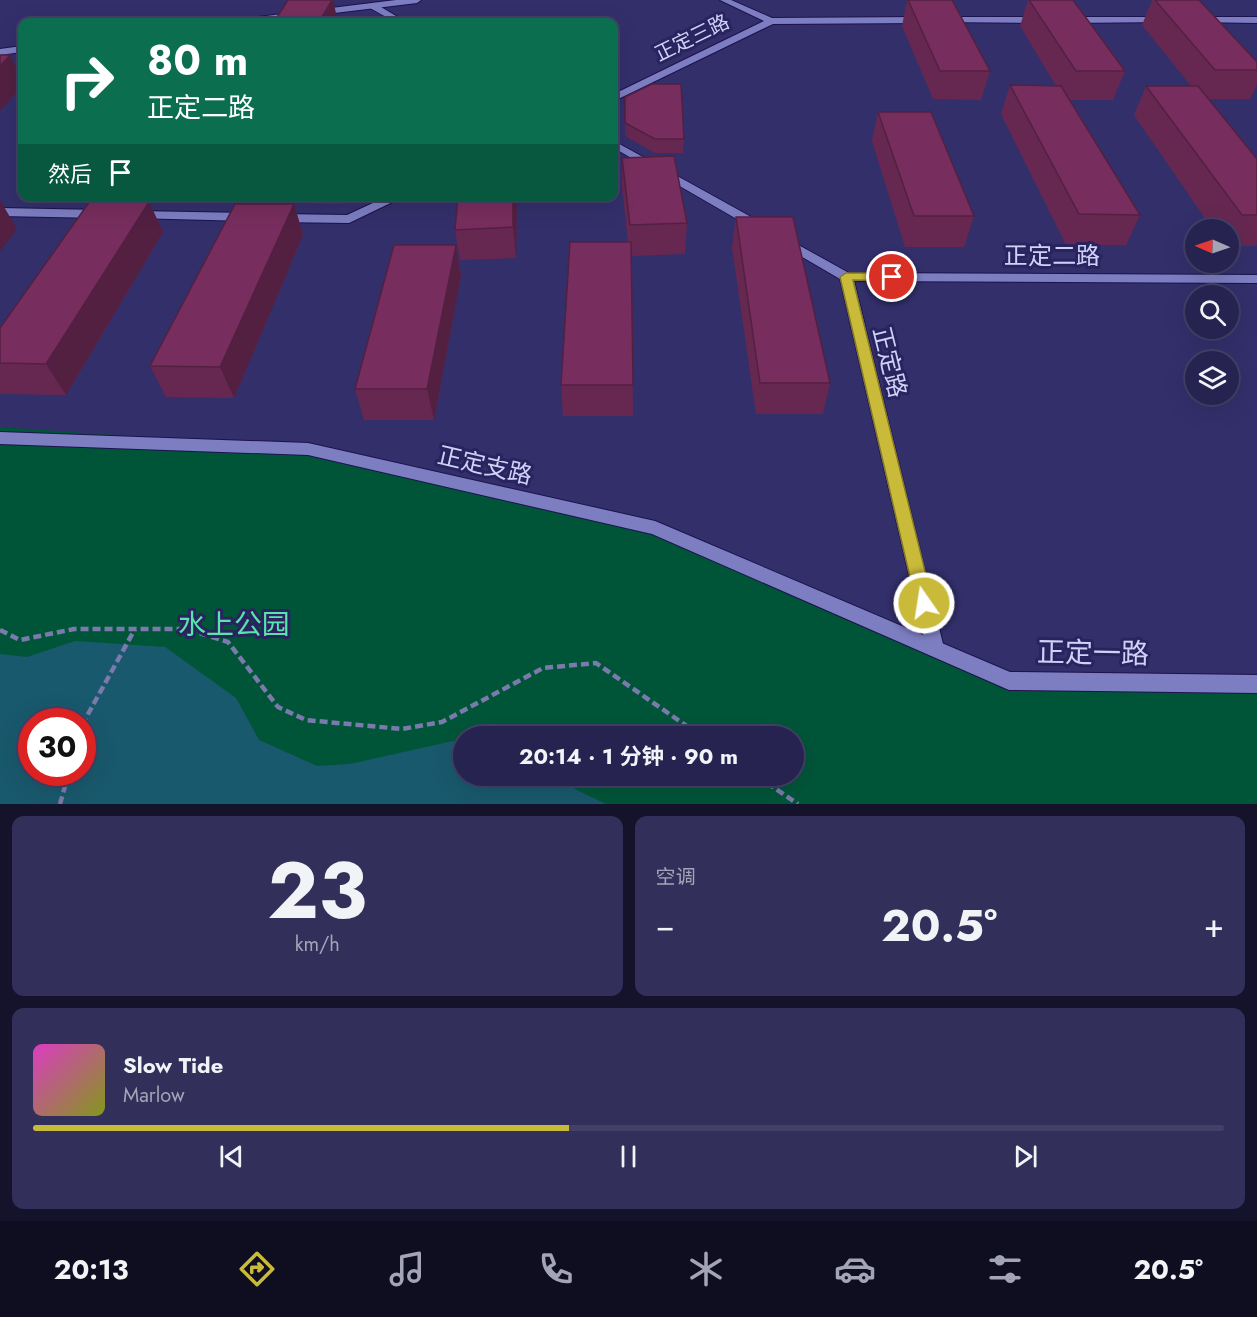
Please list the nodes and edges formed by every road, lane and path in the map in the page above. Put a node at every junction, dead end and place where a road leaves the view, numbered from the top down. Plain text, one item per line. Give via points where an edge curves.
1 (417, 0) edge
2 (724, 0) edge
3 (373, 6) junction
4 (275, 18) edge
5 (394, 18) edge
6 (926, 20) edge
7 (938, 20) edge
8 (1175, 20) edge
9 (1186, 20) edge
10 (1257, 20) edge
11 (771, 21) junction
12 (18, 50) edge
13 (0, 52) edge
14 (618, 96) edge
15 (618, 146) edge
16 (388, 201) edge
17 (0, 212) edge
18 (846, 277) junction
19 (1257, 279) edge
20 (0, 438) edge
21 (135, 629) junction
22 (0, 630) edge
23 (935, 648) junction
24 (1257, 684) edge
25 (91, 708) edge
26 (687, 726) edge
27 (65, 786) edge
28 (772, 786) edge
29 (60, 804) edge
30 (798, 804) edge

1 - 3 street
2 - 11 street
3 - 4 street
3 - 5 street
6 - 11 street, 正定三路
7 - 8 street
9 - 10 street
11 - 14 street, 正定三路
12 - 13 street
15 - 18 street
16 - 17 street via 349,219
18 - 19 street, 正定二路
18 - 23 street, 正定路
20 - 23 street, 正定支路 via 308,449 655,528
21 - 22 path via 74,629 20,640
21 - 25 path
21 - 26 path via 186,628 228,642 278,707 306,720 402,729 442,722 543,668 596,663
23 - 24 street, 正定一路 via 1010,681
27 - 29 path
28 - 30 path

